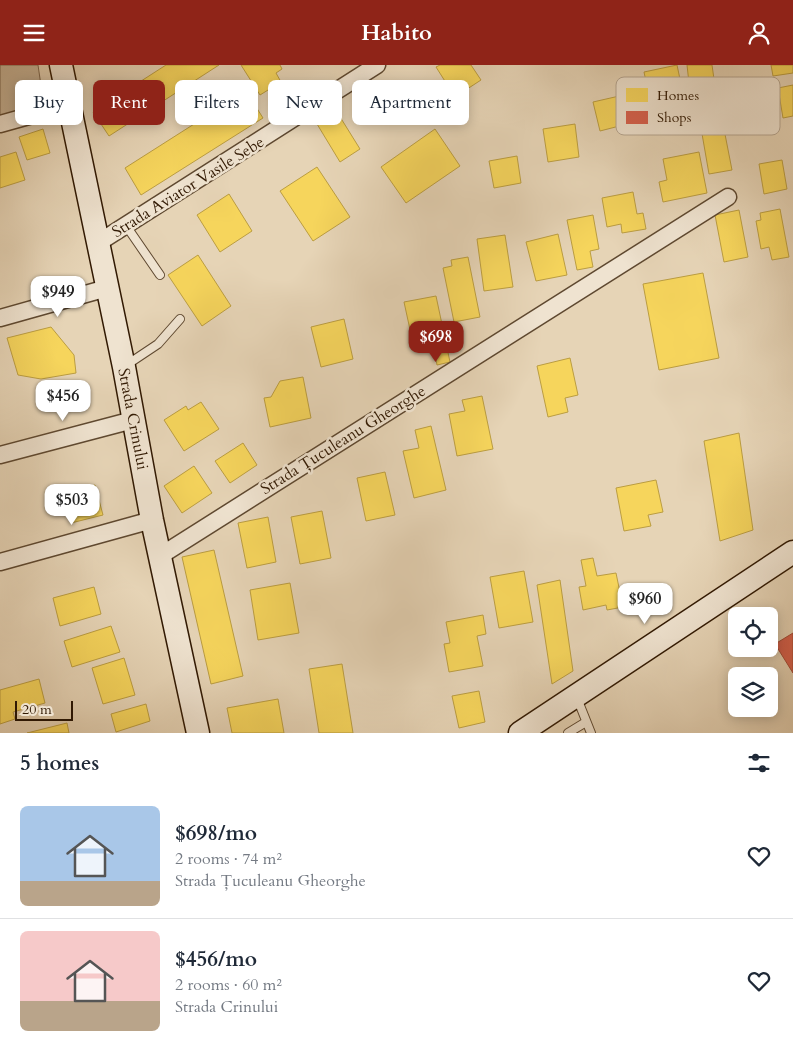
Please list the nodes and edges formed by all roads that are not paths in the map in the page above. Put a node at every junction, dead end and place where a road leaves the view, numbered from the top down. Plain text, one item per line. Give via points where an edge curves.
1 (61, 65) edge
2 (378, 65) edge
3 (64, 80) edge
4 (15, 120) edge
5 (0, 124) edge
6 (72, 125) edge
7 (728, 197) dead end
8 (127, 227) junction
9 (98, 243) junction
10 (160, 275) dead end
11 (107, 288) junction
12 (0, 318) edge
13 (180, 319) dead end
14 (124, 367) junction
15 (133, 420) junction
16 (0, 455) edge
17 (152, 520) junction
18 (793, 552) edge
19 (160, 556) junction
20 (0, 562) edge
21 (576, 695) junction
22 (586, 721) junction
23 (198, 733) edge
24 (520, 733) edge
25 (568, 733) edge
26 (591, 733) edge

1 - 3 street, Strada Crinului
2 - 8 street, Strada Aviator Vasile Sebe
4 - 5 street
6 - 9 street, Strada Crinului
7 - 19 street, Strada Țuculeanu Gheorghe
8 - 9 street, Strada Aviator Vasile Sebe
8 - 10 lane
9 - 11 street, Strada Crinului
11 - 12 street
11 - 14 street, Strada Crinului
13 - 14 lane via 152,349
14 - 15 street, Strada Crinului
15 - 16 street
15 - 17 street, Strada Crinului
17 - 19 street, Strada Crinului
17 - 20 street
18 - 21 street
19 - 23 street, Strada Crinului
21 - 22 lane
21 - 24 street
22 - 25 lane
22 - 26 lane

